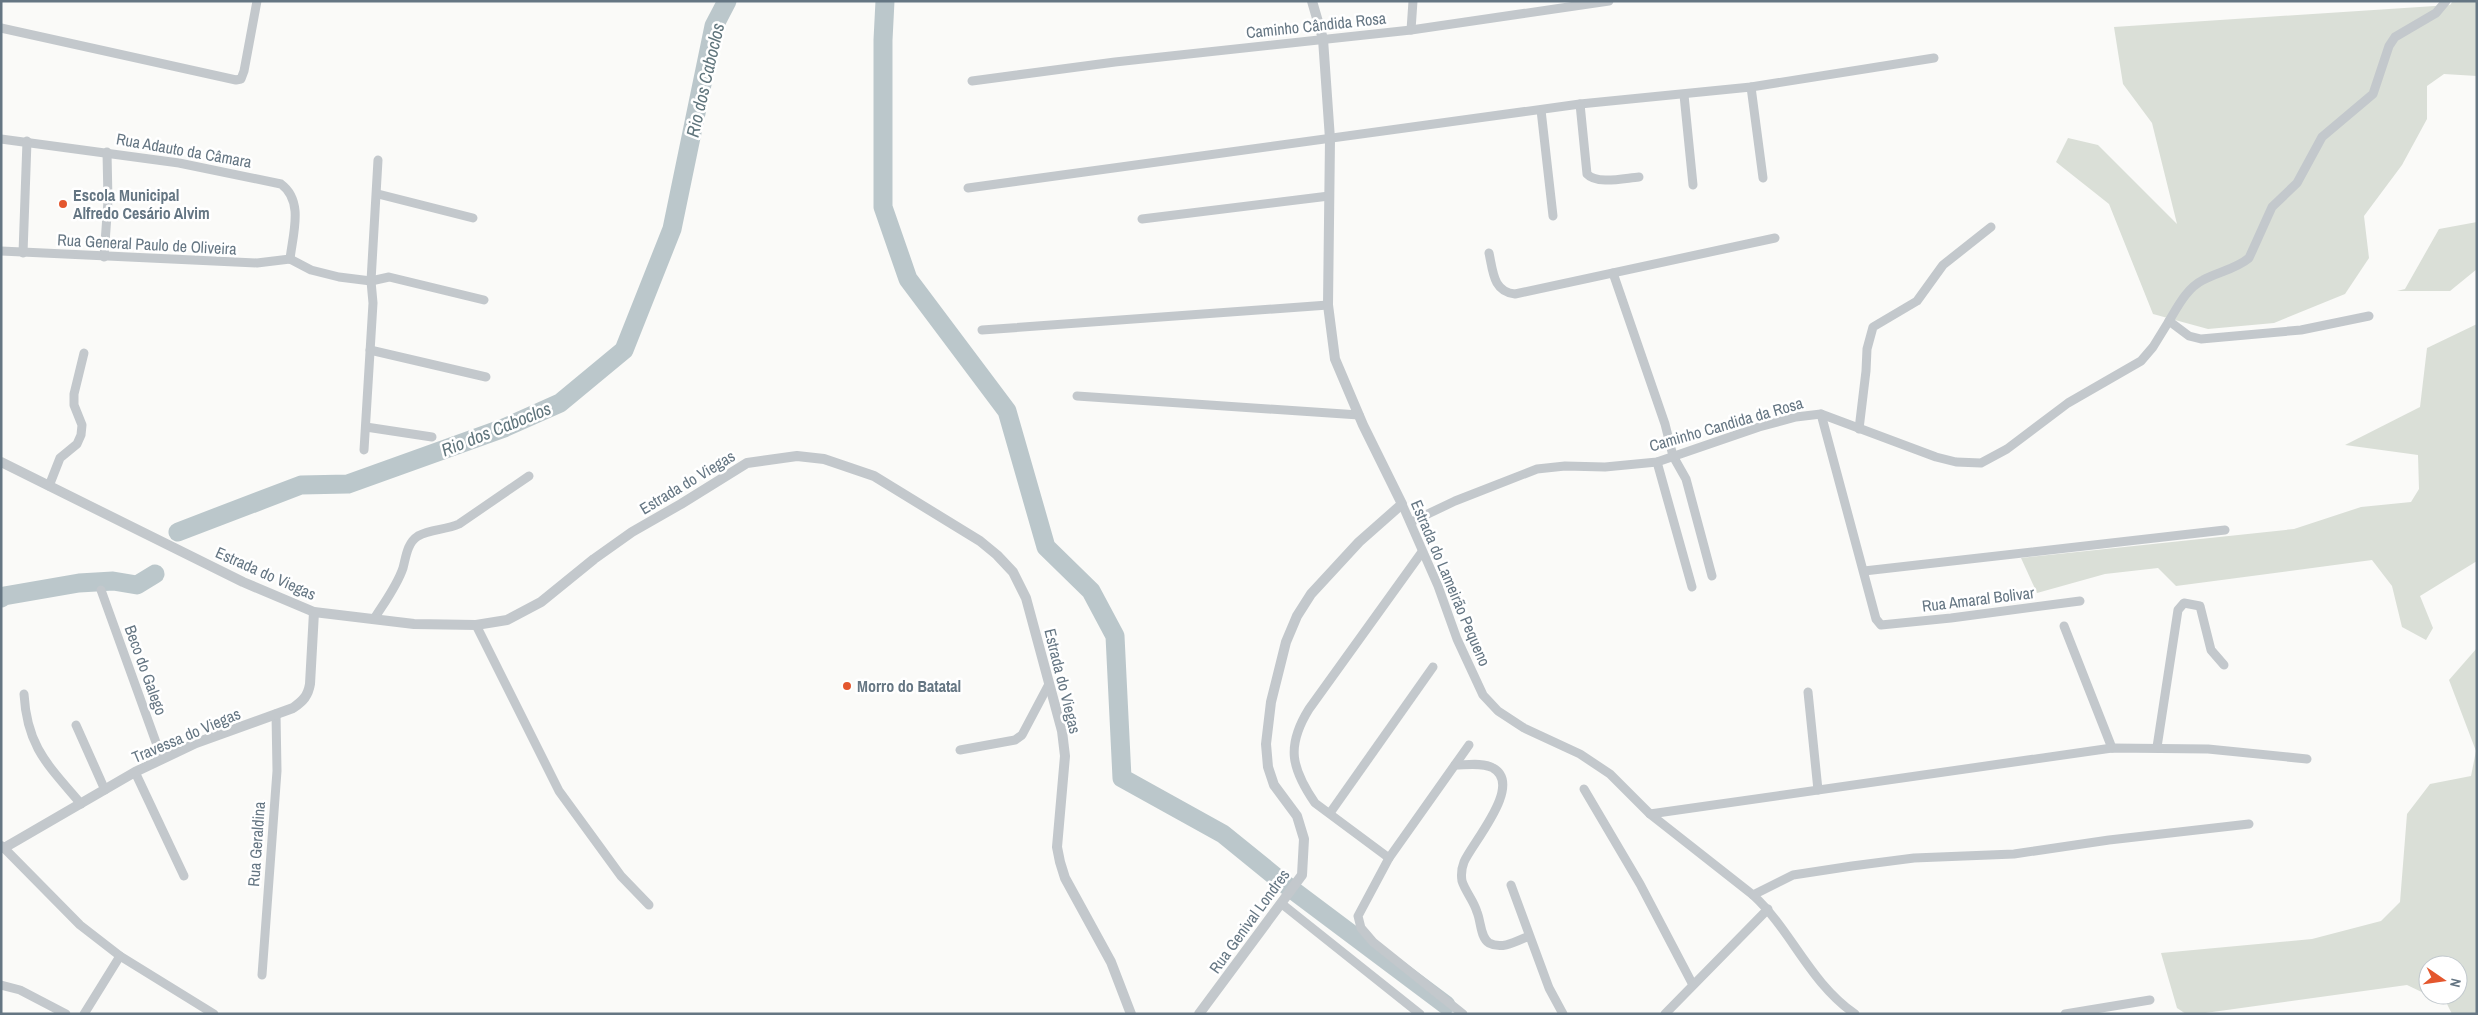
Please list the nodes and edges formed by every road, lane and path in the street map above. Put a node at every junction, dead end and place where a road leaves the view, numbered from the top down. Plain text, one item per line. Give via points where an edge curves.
1 (257, 1) edge
2 (1312, 1) edge
3 (1413, 1) edge
4 (1609, 1) edge
5 (2446, 1) edge
6 (1, 28) edge
7 (1411, 30) junction
8 (1322, 39) junction
9 (1934, 58) dead end
10 (972, 81) dead end
11 (1752, 87) junction
12 (1684, 95) junction
13 (1580, 104) junction
14 (1541, 110) junction
15 (1, 138) edge
16 (1330, 139) junction
17 (27, 141) junction
18 (107, 152) junction
19 (378, 160) dead end
20 (1639, 177) dead end
21 (1763, 178) dead end
22 (1693, 185) dead end
23 (968, 188) dead end
24 (378, 194) junction
25 (1330, 196) junction
26 (1553, 216) dead end
27 (472, 218) dead end
28 (1142, 220) dead end
29 (1991, 228) dead end
30 (1775, 238) dead end
31 (1, 251) edge
32 (23, 253) junction
33 (1489, 253) dead end
34 (104, 257) junction
35 (290, 259) junction
36 (1614, 273) junction
37 (371, 282) junction
38 (484, 300) dead end
39 (1328, 305) junction
40 (2370, 316) dead end
41 (2169, 322) junction
42 (982, 330) dead end
43 (370, 350) junction
44 (84, 353) dead end
45 (486, 377) dead end
46 (1077, 396) dead end
47 (1821, 414) junction
48 (1359, 415) junction
49 (366, 427) junction
50 (1859, 430) junction
51 (432, 438) dead end
52 (364, 450) dead end
53 (1673, 456) junction
54 (1, 462) edge
55 (1657, 462) junction
56 (529, 476) dead end
57 (49, 486) junction
58 (1402, 504) junction
59 (1410, 522) junction
60 (2225, 530) dead end
61 (1422, 552) junction
62 (1864, 571) junction
63 (1712, 576) dead end
64 (1692, 586) dead end
65 (100, 590) dead end
66 (2080, 601) dead end
67 (314, 612) junction
68 (374, 619) junction
69 (476, 625) junction
70 (1881, 625) joint
71 (2064, 626) dead end
72 (2224, 665) dead end
73 (1434, 667) dead end
74 (1049, 684) junction
75 (1808, 692) dead end
76 (24, 694) dead end
77 (276, 714) junction
78 (76, 725) dead end
79 (1469, 745) dead end
80 (2157, 747) junction
81 (2112, 748) junction
82 (960, 750) dead end
83 (162, 759) junction
84 (2307, 759) dead end
85 (1455, 765) junction
86 (135, 772) junction
87 (1584, 788) dead end
88 (105, 790) junction
89 (1818, 790) junction
90 (81, 804) junction
91 (1330, 813) junction
92 (1650, 814) junction
93 (2249, 824) dead end
94 (3, 847) edge
95 (1389, 858) junction
96 (184, 876) dead end
97 (1511, 884) dead end
98 (1753, 895) junction
99 (1284, 902) junction
100 (649, 905) dead end
101 (1768, 909) junction
102 (1529, 936) junction
103 (120, 956) junction
104 (262, 975) dead end
105 (1, 985) edge
106 (1693, 985) junction
107 (2150, 1000) dead end
108 (1452, 1010) edge
109 (1414, 1012) edge
110 (66, 1014) edge
111 (84, 1014) edge
112 (214, 1014) edge
113 (1131, 1014) edge
114 (1200, 1014) edge
115 (1463, 1014) edge
116 (1563, 1014) edge
117 (1665, 1014) edge
118 (1855, 1014) edge
119 (2065, 1014) edge

1 - 6 street via 244,71 241,79 236,80
2 - 8 street, Estrada do Lameirão Pequeno
3 - 7 street
4 - 7 street, Caminho Cândida Rosa
5 - 41 street, Caminho Candida da Rosa via 2436,13 2394,37 2373,94 2322,137 2297,183 2272,206 2249,258 2196,285 2180,302
7 - 8 street, Caminho Cândida Rosa
8 - 10 street, Caminho Cândida Rosa
8 - 16 street, Estrada do Lameirão Pequeno
9 - 11 street
11 - 12 street
11 - 21 street
12 - 13 street
12 - 22 street
13 - 14 street
13 - 20 street via 1587,174 1602,180
14 - 16 street
14 - 26 street
15 - 17 street, Rua Adauto da Câmara
16 - 23 street
16 - 25 street, Estrada do Lameirão Pequeno
17 - 18 street, Rua Adauto da Câmara
17 - 32 street
18 - 34 street
18 - 35 street, Rua Adauto da Câmara via 281,184 289,190 296,207
19 - 24 street
24 - 27 street
24 - 37 street
25 - 28 street
25 - 39 street, Estrada do Lameirão Pequeno
29 - 50 street via 1944,265 1917,301 1873,327 1867,349
30 - 36 street
31 - 32 street, Rua General Paulo de Oliveira
32 - 34 street, Rua General Paulo de Oliveira
33 - 36 street via 1497,286 1515,294
34 - 35 street, Rua General Paulo de Oliveira via 256,264
35 - 37 street via 311,270
36 - 53 street via 1666,424
37 - 38 street via 389,277
37 - 43 street
39 - 42 street
39 - 48 street, Estrada do Lameirão Pequeno via 1336,360
40 - 41 street via 2301,330 2201,339 2189,336
41 - 50 street, Caminho Candida da Rosa via 2141,361 2068,403 2001,453 1981,463 1936,457
43 - 45 street
43 - 49 street
44 - 57 street via 74,394 74,405 82,426 81,435 77,444 60,458
46 - 48 street
47 - 50 street, Caminho Candida da Rosa
47 - 53 street, Caminho Candida da Rosa via 1796,417
47 - 62 street, Caminho Candida da Rosa
48 - 58 street, Estrada do Lameirão Pequeno
49 - 51 street
49 - 52 street
53 - 55 street, Caminho Candida da Rosa
53 - 63 street via 1686,479
54 - 57 street, Estrada do Viegas
55 - 59 street, Caminho Candida da Rosa via 1536,469
55 - 64 street
56 - 68 street via 459,524 417,537 409,546 397,582
57 - 67 street, Estrada do Viegas via 243,582
58 - 59 street, Estrada do Lameirão Pequeno
58 - 99 street, Rua Genival Londres via 1359,542 1311,594 1286,642 1271,702 1266,744 1268,767 1274,785 1296,816 1304,839 1302,875
59 - 61 street, Estrada do Lameirão Pequeno
60 - 62 street
61 - 91 street via 1298,727 1294,742 1298,770 1315,803
61 - 92 street, Estrada do Lameirão Pequeno via 1483,694 1498,711 1524,728 1580,754 1610,774
62 - 70 street, Caminho Candida da Rosa via 1876,619
65 - 83 street, Beco do Galego
66 - 70 street, Rua Amaral Bolivar
67 - 68 street, Estrada do Viegas
67 - 77 street, Travessa do Viegas via 308,694 293,708
68 - 69 street, Estrada do Viegas via 414,624
69 - 74 street, Estrada do Viegas via 507,620 541,602 632,532 746,463 798,456 824,459 874,476 980,541 997,555 1013,572 1026,598
69 - 100 street via 559,791 621,876
71 - 81 street
72 - 80 street via 2211,650 2200,606 2184,603 2178,610
73 - 91 street
74 - 82 street via 1022,735 1015,740
74 - 113 street, Estrada do Viegas via 1065,756 1057,846 1060,862 1065,878 1111,962
75 - 89 street
76 - 90 street via 25,715 33,742 43,760
77 - 83 street, Travessa do Viegas
77 - 104 street, Rua Geraldina via 277,770
78 - 88 street
79 - 85 street
80 - 81 street
80 - 84 street
81 - 89 street
83 - 86 street, Travessa do Viegas
85 - 95 street
85 - 102 street via 1493,768 1500,774 1502,783 1492,818 1462,870 1462,880 1477,912 1484,939 1505,946
86 - 88 street, Travessa do Viegas
86 - 96 street
87 - 106 street via 1640,884
88 - 90 street, Travessa do Viegas
89 - 92 street
90 - 94 street, Travessa do Viegas
91 - 95 street
92 - 98 street, Estrada do Lameirão Pequeno
93 - 98 street via 2014,854 1914,858 1852,866 1793,875
94 - 103 street via 80,925
95 - 108 street via 1360,908 1360,928
97 - 102 street
98 - 101 street, Estrada do Lameirão Pequeno
99 - 109 street
99 - 114 street, Rua Genival Londres
101 - 106 street
101 - 118 street, Estrada do Lameirão Pequeno via 1820,984
102 - 116 street
103 - 111 street
103 - 112 street
105 - 110 street via 20,990
106 - 117 street
107 - 119 street
108 - 115 street

